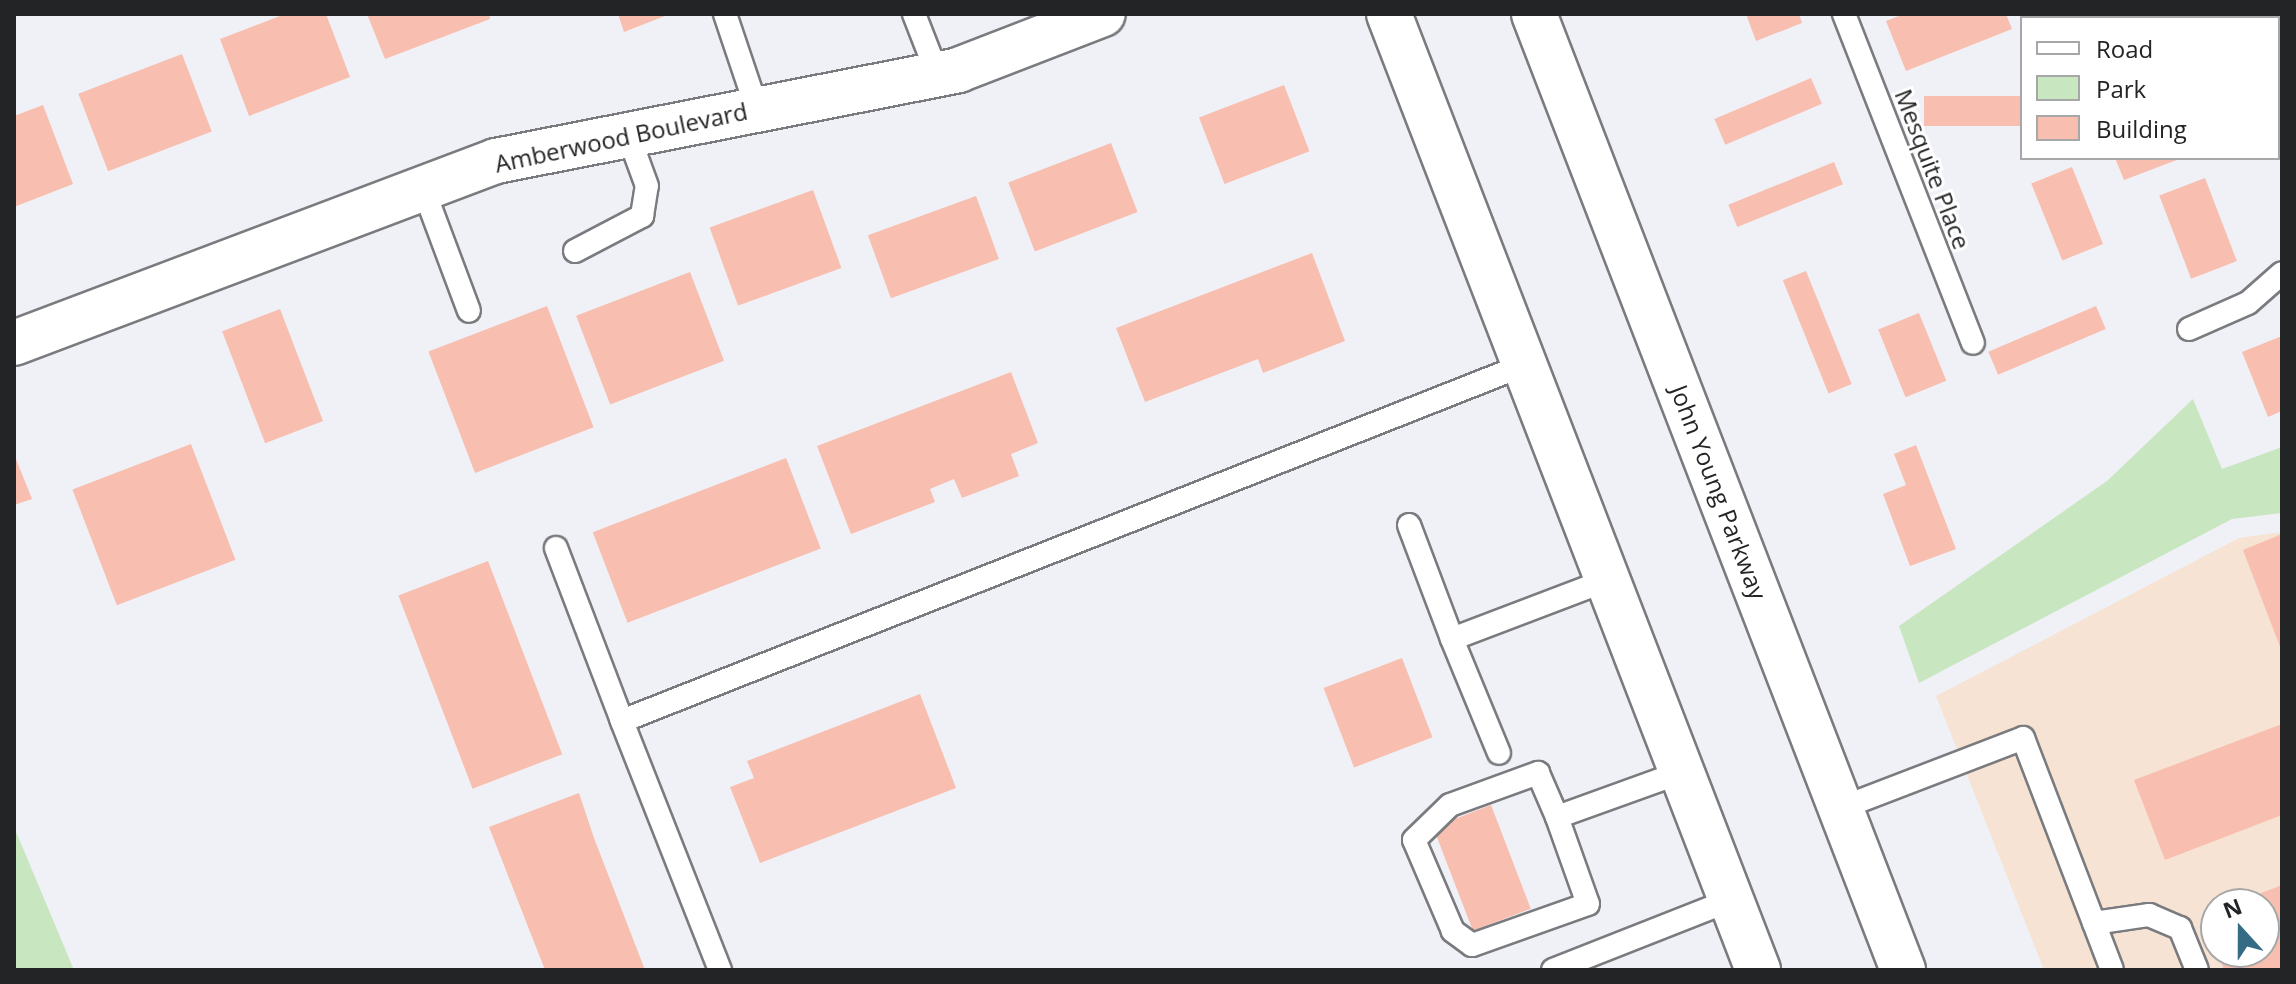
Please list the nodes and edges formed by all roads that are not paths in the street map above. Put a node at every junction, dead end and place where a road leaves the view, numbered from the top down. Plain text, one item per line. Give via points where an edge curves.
1 (725, 14) edge
2 (914, 14) edge
3 (1102, 14) edge
4 (1389, 14) edge
5 (1534, 14) edge
6 (1844, 14) edge
7 (937, 73) junction
8 (757, 109) junction
9 (628, 134) junction
10 (423, 188) junction
11 (575, 251) dead end
12 (2282, 273) edge
13 (469, 311) dead end
14 (2189, 329) dead end
15 (14, 343) edge
16 (1973, 343) dead end
17 (1524, 365) junction
18 (1409, 525) dead end
19 (556, 548) dead end
20 (1607, 580) junction
21 (1452, 639) junction
22 (622, 721) junction
23 (1499, 753) dead end
24 (1682, 772) junction
25 (1841, 808) junction
26 (1557, 817) junction
27 (1731, 900) junction
28 (2094, 923) junction
29 (720, 970) edge
30 (1553, 970) edge
31 (1758, 970) edge
32 (1903, 970) edge
33 (2112, 970) edge
34 (2197, 970) edge

1 - 8 lane
2 - 7 lane
3 - 7 main road, Amberwood Boulevard
4 - 17 main road
5 - 25 main road, John Young Parkway
6 - 16 lane, Mesquite Place
7 - 8 main road, Amberwood Boulevard
8 - 9 main road, Amberwood Boulevard
9 - 10 main road, Amberwood Boulevard via 496,161
9 - 11 lane via 647,186 642,216
10 - 13 lane
10 - 15 main road, Amberwood Boulevard
12 - 14 lane via 2248,303
17 - 20 main road
17 - 22 lane
18 - 21 lane
19 - 22 lane
20 - 21 lane
20 - 24 main road
21 - 23 lane
22 - 29 lane
24 - 26 lane
24 - 27 main road
25 - 28 lane via 2023,738
25 - 32 main road, John Young Parkway
26 - 26 lane via 1538,773 1450,805 1414,840 1453,931 1472,945 1588,904
27 - 30 lane
27 - 31 main road
28 - 33 lane
28 - 34 lane via 2149,915 2180,928

